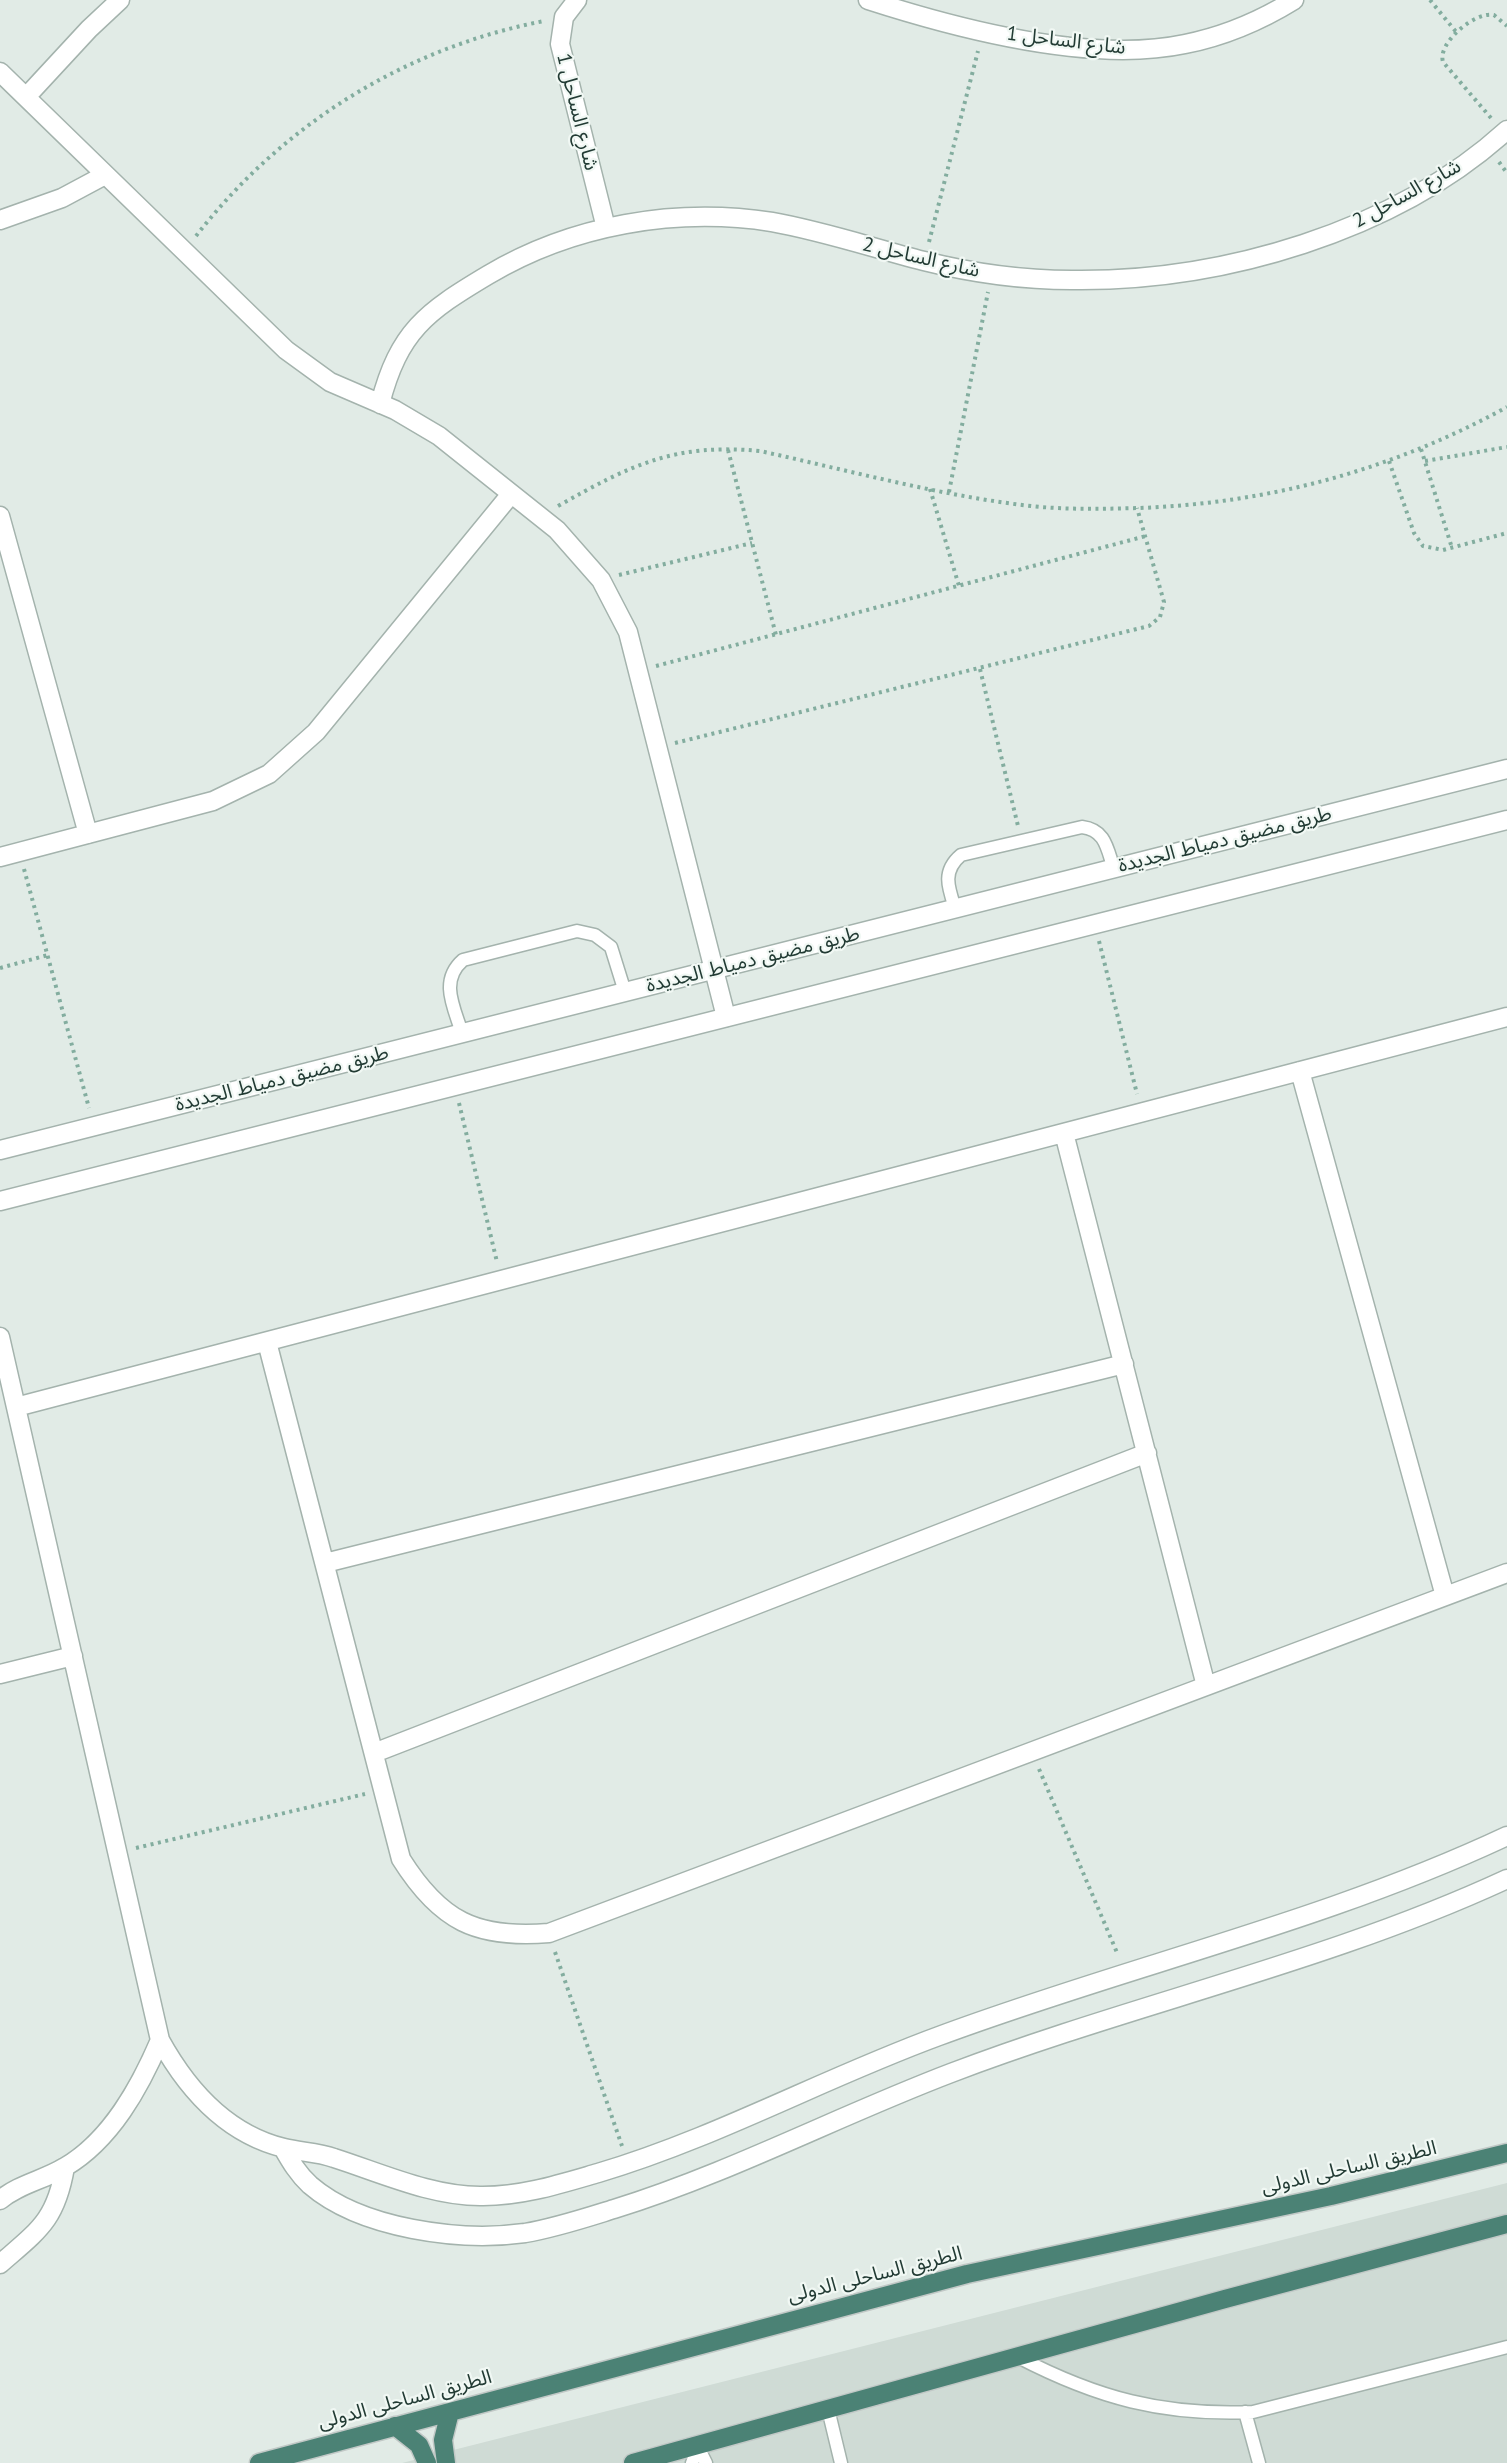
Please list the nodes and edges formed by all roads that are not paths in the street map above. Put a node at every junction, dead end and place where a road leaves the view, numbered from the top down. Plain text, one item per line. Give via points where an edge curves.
1 (120, 0) edge
2 (577, 0) edge
3 (868, 0) edge
4 (1294, 0) edge
5 (0, 72) edge
6 (27, 96) junction
7 (1505, 132) edge
8 (105, 175) junction
9 (0, 220) edge
10 (606, 228) junction
11 (380, 404) junction
12 (511, 494) junction
13 (0, 516) edge
14 (1507, 769) edge
15 (1507, 820) edge
16 (88, 834) junction
17 (0, 857) edge
18 (1113, 869) junction
19 (956, 908) junction
20 (714, 969) junction
21 (625, 992) junction
22 (726, 1017) junction
23 (1507, 1017) edge
24 (462, 1033) junction
25 (1300, 1071) junction
26 (1064, 1133) junction
27 (0, 1150) edge
28 (0, 1201) edge
29 (0, 1337) edge
30 (267, 1342) junction
31 (1124, 1364) junction
32 (16, 1407) junction
33 (1147, 1453) junction
34 (325, 1563) junction
35 (1507, 1573) edge
36 (1445, 1596) junction
37 (73, 1656) junction
38 (0, 1674) edge
39 (1206, 1686) junction
40 (374, 1754) junction
41 (1507, 1836) edge
42 (1507, 1879) edge
43 (160, 2040) junction
44 (283, 2148) junction
45 (1507, 2152) edge
46 (65, 2167) junction
47 (0, 2200) edge
48 (1507, 2224) edge
49 (0, 2264) edge
50 (1507, 2347) edge
51 (1018, 2357) junction
52 (828, 2409) junction
53 (450, 2412) junction
54 (1245, 2412) junction
55 (395, 2426) junction
56 (698, 2458) edge
57 (259, 2463) edge
58 (428, 2463) edge
59 (446, 2463) edge
60 (633, 2463) edge
61 (841, 2463) edge
62 (1258, 2463) edge

1 - 6 street
2 - 10 street, شارع الساحل 1 via 564,17 560,44
3 - 4 street, شارع الساحل 1 via 983,30 1077,47 1151,49 1216,37
5 - 6 street
6 - 8 street
7 - 10 street, شارع الساحل 2 via 1440,179 1372,216 1300,246 1224,266 1147,278 1069,280 991,274 924,261 805,229 740,218 672,218
8 - 9 street via 62,198
8 - 11 street via 302,363 346,391
10 - 11 street, شارع الساحل 2 via 505,265 429,312 406,339 389,370
11 - 12 street via 439,436
12 - 16 street via 316,732 286,761 252,785 213,801
12 - 20 street via 573,545 601,580 628,632
13 - 16 street
14 - 18 street, طريق مضيق دمياط الجديدة
15 - 22 street
16 - 17 street
18 - 19 street, طريق مضيق دمياط الجديدة
18 - 19 lane via 1104,838 1082,827 961,855 948,875 947,885
19 - 20 street, طريق مضيق دمياط الجديدة
20 - 21 street, طريق مضيق دمياط الجديدة
20 - 22 street
21 - 24 street, طريق مضيق دمياط الجديدة
21 - 24 lane via 611,947 586,932 486,954 463,960 450,980 448,988
22 - 28 street
23 - 25 street
24 - 27 street, طريق مضيق دمياط الجديدة
25 - 26 street
25 - 36 street
26 - 30 street
26 - 31 street
29 - 32 street
30 - 32 street
30 - 34 street
31 - 33 street
31 - 34 street
32 - 37 street
33 - 39 street
33 - 40 street
34 - 40 street
35 - 36 street
36 - 39 street
37 - 38 street
37 - 43 street
39 - 40 street via 549,1933 513,1936 478,1929 446,1913 420,1889 401,1859
41 - 44 street via 1367,1896 936,2037 697,2139 628,2164 520,2194 480,2197 441,2191 333,2157
42 - 44 street via 1358,1941 1073,2030 950,2073 691,2183 569,2223 525,2233 437,2233 358,2212 311,2186
43 - 44 street via 177,2069 223,2118
43 - 46 street via 148,2069 119,2115
45 - 53 highway, الطريق الساحلى الدولى via 1332,2196 968,2274
46 - 47 street
46 - 49 street via 60,2199 44,2224
48 - 51 highway
50 - 54 lane
51 - 52 highway
51 - 54 lane via 1113,2399 1182,2412
52 - 56 highway
52 - 61 lane
53 - 55 highway, الطريق الساحلى الدولى
53 - 59 highway via 443,2440
54 - 62 lane
55 - 57 highway, الطريق الساحلى الدولى
55 - 58 highway via 419,2445
56 - 60 highway

